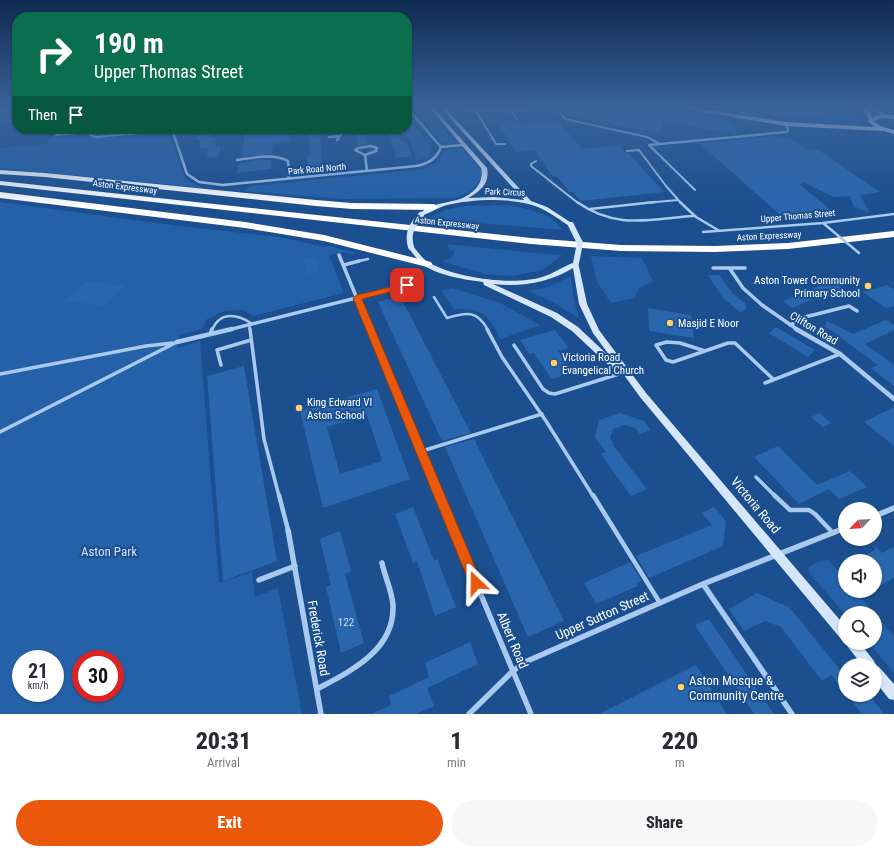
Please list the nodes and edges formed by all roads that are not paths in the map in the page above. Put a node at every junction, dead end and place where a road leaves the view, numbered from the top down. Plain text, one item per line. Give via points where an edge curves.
1 (176, 140) edge
2 (435, 140) edge
3 (460, 140) edge
4 (473, 140) edge
5 (494, 140) edge
6 (654, 140) edge
7 (700, 140) edge
8 (505, 144) dead end
9 (661, 144) junction
10 (464, 145) junction
11 (649, 145) joint
12 (441, 147) junction
13 (627, 151) dead end
14 (365, 155) junction
15 (237, 160) dead end
16 (536, 161) dead end
17 (367, 171) junction
18 (0, 172) edge
19 (289, 178) junction
20 (0, 183) edge
21 (695, 190) dead end
22 (0, 195) edge
23 (678, 200) junction
24 (457, 202) junction
25 (529, 202) junction
26 (434, 207) junction
27 (588, 210) junction
28 (894, 214) edge
29 (693, 216) junction
30 (823, 223) junction
31 (720, 231) junction
32 (703, 232) dead end
33 (894, 234) edge
34 (859, 253) dead end
35 (339, 255) dead end
36 (368, 259) dead end
37 (359, 261) joint
38 (576, 263) junction
39 (426, 264) junction
40 (344, 265) junction
41 (712, 268) dead end
42 (745, 268) dead end
43 (730, 269) junction
44 (478, 280) junction
45 (420, 282) dead end
46 (434, 297) dead end
47 (357, 298) junction
48 (857, 311) dead end
49 (250, 324) junction
50 (790, 325) junction
51 (210, 334) junction
52 (251, 340) junction
53 (177, 342) junction
54 (514, 345) dead end
55 (705, 351) junction
56 (840, 354) junction
57 (221, 365) dead end
58 (622, 373) junction
59 (0, 374) edge
60 (774, 380) junction
61 (765, 383) dead end
62 (643, 395) junction
63 (894, 399) edge
64 (542, 414) junction
65 (0, 432) edge
66 (422, 451) junction
67 (756, 477) dead end
68 (894, 508) edge
69 (882, 513) edge
70 (288, 530) joint
71 (838, 531) edge
72 (833, 533) junction
73 (777, 554) junction
74 (382, 562) dead end
75 (295, 566) junction
76 (259, 580) dead end
77 (703, 584) junction
78 (660, 603) junction
79 (838, 627) edge
80 (858, 650) edge
81 (864, 658) edge
82 (513, 671) junction
83 (882, 679) edge
84 (316, 689) junction
85 (894, 694) edge
86 (321, 714) edge
87 (469, 714) edge
88 (531, 714) edge
89 (792, 714) edge

1 - 19 street, Park Road North via 187,174 200,182 223,185
2 - 12 street
3 - 10 main road
4 - 25 main road
5 - 8 lane via 496,144
6 - 9 lane
7 - 9 street
9 - 11 street
10 - 12 street
10 - 24 main road via 484,168 486,179 476,193
11 - 21 lane
12 - 17 street, Park Road North via 434,159 416,166
13 - 23 lane via 639,150
14 - 14 street via 356,149 371,146 377,148
14 - 17 street
15 - 19 street via 285,158 288,161
16 - 27 lane via 532,162 531,166
17 - 19 street, Park Road North
18 - 26 highway via 330,204
20 - 33 highway, Aston Expressway via 523,241 621,248 715,249 788,246
22 - 39 highway via 245,225 324,238
23 - 27 lane
23 - 29 lane
24 - 25 main road, Park Circus via 497,199
24 - 26 main road, Park Circus
25 - 38 main road, Park Circus, bridge via 550,210 571,225 580,243
26 - 39 main road, Park Circus, bridge via 420,215 409,231 411,247
27 - 29 lane via 621,220
28 - 30 lane, Upper Thomas Street
29 - 31 lane
30 - 31 lane, Upper Thomas Street
30 - 34 lane, bridge
31 - 32 lane, Upper Thomas Street
35 - 40 street, Albert Road
36 - 37 lane
37 - 40 street
38 - 44 main road, Park Circus via 556,275 536,282
38 - 62 main road, Victoria Road via 579,287 588,316 596,331
39 - 44 main road, Park Circus via 453,275
40 - 47 street, Albert Road
41 - 43 street
42 - 43 street
43 - 50 street, Clifton Road via 743,288
44 - 58 main road, Victoria Road via 554,315 575,330
45 - 47 street
46 - 64 lane via 447,318 466,313 480,318 498,352
47 - 49 street
47 - 66 street, Albert Road
48 - 50 street via 849,306 805,317
49 - 51 street
49 - 51 lane via 241,316 224,317 213,324
49 - 52 lane
50 - 56 street, Clifton Road
51 - 53 street
52 - 57 lane via 217,350
52 - 70 lane via 264,439
53 - 59 lane
53 - 65 lane
54 - 58 lane via 543,389 549,393 555,394
55 - 55 lane via 671,362 666,360 656,345 681,343
55 - 60 lane via 735,343
56 - 60 lane
56 - 63 street, Clifton Road
58 - 62 main road, Victoria Road
60 - 61 lane
62 - 73 main road, Victoria Road
64 - 66 lane
64 - 78 lane
66 - 82 street, Albert Road
67 - 72 lane via 790,510 809,510
68 - 69 street
70 - 75 street, Frederick Road
71 - 72 street, Upper Sutton Street
72 - 73 street, Upper Sutton Street
73 - 77 street, Upper Sutton Street
73 - 79 main road, Victoria Road
74 - 84 street via 393,604 389,633 372,656 349,672
75 - 76 street
75 - 84 street, Frederick Road
77 - 78 street, Upper Sutton Street
77 - 89 street
78 - 82 street, Upper Sutton Street via 525,662
80 - 81 main road
82 - 87 street, Upper Sutton Street
82 - 88 street, Albert Road
83 - 85 main road
84 - 86 street, Frederick Road

